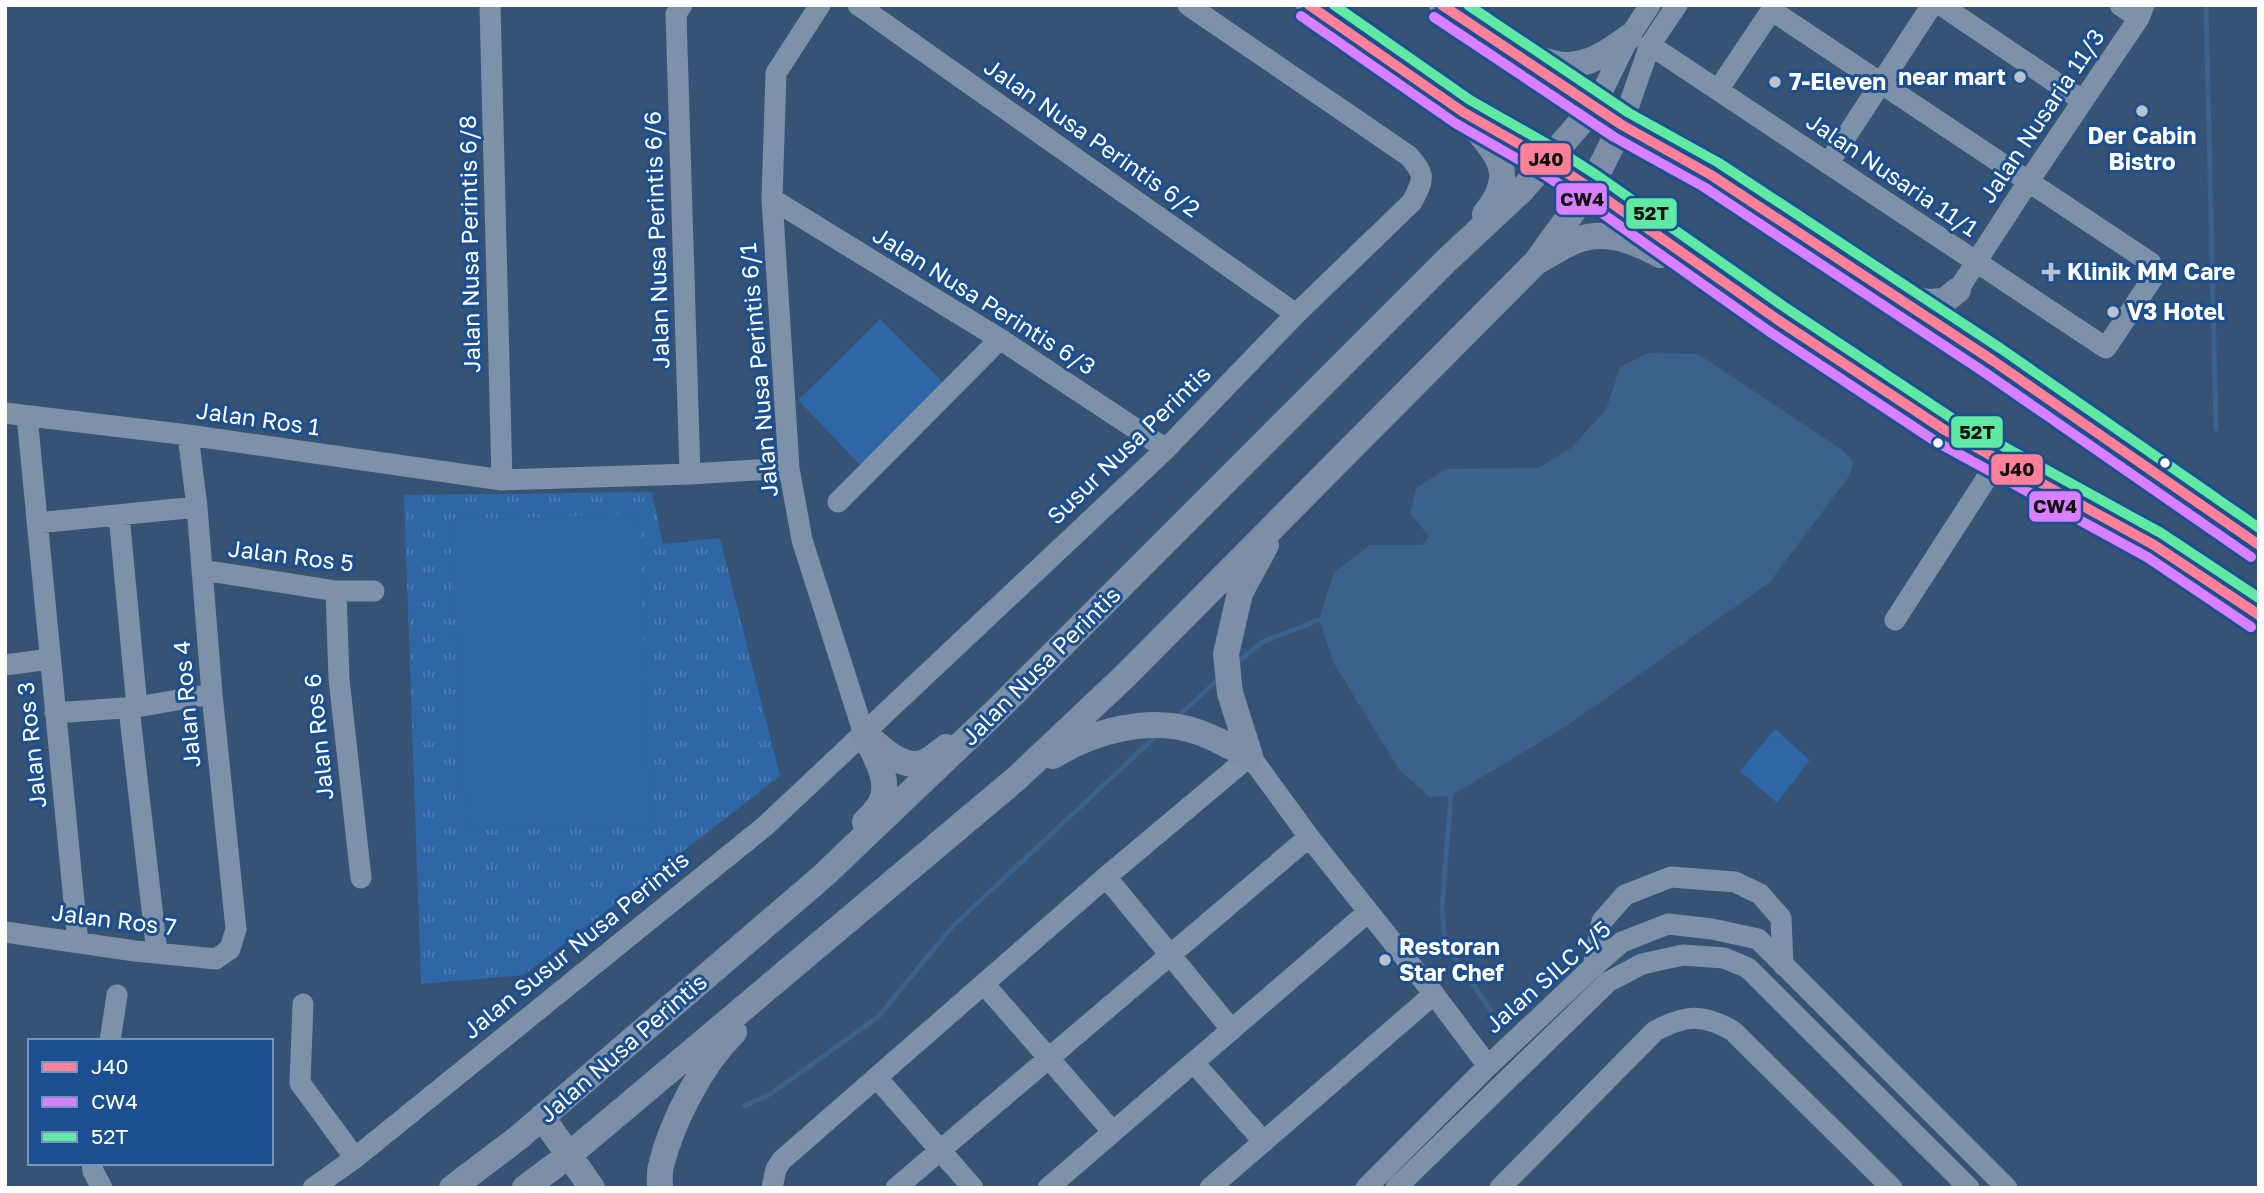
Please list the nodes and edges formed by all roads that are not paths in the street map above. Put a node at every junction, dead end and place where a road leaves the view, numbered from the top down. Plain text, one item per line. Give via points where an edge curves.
1 (491, 5) edge
2 (682, 5) edge
3 (820, 5) edge
4 (858, 5) edge
5 (1188, 5) edge
6 (1309, 5) edge
7 (1442, 5) edge
8 (1650, 5) edge
9 (1677, 5) edge
10 (1932, 5) edge
11 (1941, 5) edge
12 (2120, 5) edge
13 (1773, 8) edge
14 (2142, 12) edge
15 (1640, 41) junction
16 (1513, 53) junction
17 (1881, 84) junction
18 (1717, 90) junction
19 (2083, 101) junction
20 (1595, 106) junction
21 (1463, 112) junction
22 (1622, 125) junction
23 (1549, 161) junction
24 (1828, 164) junction
25 (2028, 182) junction
26 (1590, 188) junction
27 (772, 199) junction
28 (1446, 261) junction
29 (1536, 262) junction
30 (1976, 263) junction
31 (1871, 281) junction
32 (1958, 290) junction
33 (1296, 314) junction
34 (1778, 320) junction
35 (1000, 340) junction
36 (1992, 360) junction
37 (5, 413) edge
38 (27, 416) junction
39 (188, 435) junction
40 (1166, 449) junction
41 (1999, 459) junction
42 (789, 468) junction
43 (690, 474) junction
44 (502, 481) junction
45 (838, 502) dead end
46 (197, 506) junction
47 (119, 515) junction
48 (1278, 522) junction
49 (37, 523) junction
50 (2259, 544) edge
51 (202, 570) junction
52 (336, 591) junction
53 (374, 591) dead end
54 (2259, 615) edge
55 (1895, 620) dead end
56 (50, 659) junction
57 (5, 665) edge
58 (212, 694) junction
59 (133, 707) junction
60 (995, 712) junction
61 (55, 713) junction
62 (864, 734) junction
63 (1250, 756) junction
64 (1017, 778) junction
65 (1309, 837) junction
66 (823, 876) junction
67 (1106, 877) junction
68 (360, 878) dead end
69 (1368, 912) junction
70 (5, 932) edge
71 (78, 943) junction
72 (813, 951) junction
73 (157, 953) junction
74 (1170, 955) junction
75 (216, 959) joint
76 (1783, 965) junction
77 (1592, 967) junction
78 (984, 984) junction
79 (1434, 994) junction
80 (117, 995) dead end
81 (303, 1004) dead end
82 (1232, 1030) junction
83 (110, 1039) edge
84 (1049, 1058) junction
85 (1194, 1063) junction
86 (1488, 1066) junction
87 (877, 1078) junction
88 (542, 1117) junction
89 (1113, 1132) junction
90 (518, 1138) junction
91 (1264, 1142) junction
92 (940, 1150) junction
93 (569, 1155) junction
94 (355, 1158) junction
95 (92, 1165) edge
96 (540, 1183) edge
97 (1891, 1187) edge
98 (102, 1188) edge
99 (313, 1188) edge
100 (452, 1188) edge
101 (592, 1188) edge
102 (660, 1188) edge
103 (772, 1188) edge
104 (896, 1188) edge
105 (973, 1188) edge
106 (1048, 1188) edge
107 (1210, 1188) edge
108 (1366, 1188) edge
109 (1396, 1188) edge
110 (1500, 1188) edge
111 (1969, 1188) edge
112 (2007, 1188) edge

1 - 44 street, Jalan Nusa Perintis 6/8
2 - 43 street, Jalan Nusa Perintis 6/6 via 676,14
3 - 27 street, Jalan Nusa Perintis 6/1 via 776,73
4 - 33 street, Jalan Nusa Perintis 6/2
5 - 33 street, Susur Nusa Perintis via 1409,156 1421,169 1422,184 1412,202
6 - 21 main road
7 - 16 main road
8 - 15 street
9 - 15 street
10 - 17 street
11 - 19 street
12 - 14 street
13 - 17 street
13 - 18 street
14 - 19 street, Jalan Nusaria 11/3
15 - 16 main road via 1564,65
15 - 18 street, Jalan Nusaria 11/1
15 - 20 street
15 - 22 street
16 - 20 main road
17 - 24 street
17 - 25 street
18 - 24 street, Jalan Nusaria 11/1
19 - 25 street, Jalan Nusaria 11/3
20 - 22 main road
20 - 23 main road, Jalan Nusa Perintis
21 - 23 main road
21 - 28 main road via 1503,169 1502,182 1497,199
22 - 26 main road, Jalan Nusa Perintis
22 - 31 main road via 1711,175
23 - 26 main road
23 - 28 main road, Jalan Nusa Perintis
24 - 30 street, Jalan Nusaria 11/1
25 - 30 street, Jalan Nusaria 11/3
25 - 30 street, Jalan Nusaria 11/1 via 2151,263 2154,276 2106,348
26 - 29 main road, Jalan Nusa Perintis
26 - 34 main road
27 - 35 street, Jalan Nusa Perintis 6/3
27 - 42 street, Jalan Nusa Perintis 6/1
28 - 60 main road, Jalan Nusa Perintis
29 - 34 main road via 1580,239 1607,235 1639,243
29 - 48 main road, Jalan Nusa Perintis
30 - 32 street, Jalan Nusaria 11/3
31 - 32 main road via 1906,298 1927,302 1944,301
31 - 36 main road
32 - 36 main road via 1953,310 1956,322
33 - 40 street, Susur Nusa Perintis
34 - 41 main road via 1943,429
35 - 40 street, Jalan Nusa Perintis 6/3
35 - 45 street
36 - 50 main road
37 - 38 street, Jalan Ros 1
38 - 39 street, Jalan Ros 1
38 - 49 street, Jalan Ros 3
39 - 44 street, Jalan Ros 1
39 - 46 street, Jalan Ros 4
40 - 62 street, Susur Nusa Perintis
41 - 54 main road via 2154,544
41 - 55 street
42 - 43 street, Jalan Ros 1
42 - 62 street, Jalan Nusa Perintis 6/1 via 802,540
43 - 44 street, Jalan Ros 1
46 - 47 street
46 - 51 street, Jalan Ros 4
47 - 49 street
47 - 59 street
48 - 63 main road via 1240,593 1226,654 1230,693
48 - 64 main road, Jalan Nusa Perintis
49 - 56 street, Jalan Ros 3
51 - 52 street, Jalan Ros 5
51 - 58 street, Jalan Ros 4
52 - 53 street, Jalan Ros 5
52 - 68 street, Jalan Ros 6 via 338,678
56 - 57 street
56 - 61 street, Jalan Ros 3
58 - 59 street
58 - 75 street, Jalan Ros 4 via 236,929 230,949
59 - 61 street
59 - 73 street
60 - 62 main road via 925,762 904,762
60 - 66 main road, Jalan Nusa Perintis
61 - 71 street, Jalan Ros 3
62 - 66 main road via 885,784 881,802
62 - 94 street, Jalan Susur Nusa Perintis via 764,827
63 - 64 main road via 1194,730 1127,727 1073,743
63 - 65 street
63 - 67 street
64 - 72 main road, Jalan Nusa Perintis
65 - 69 street
65 - 74 street
66 - 88 main road, Jalan Nusa Perintis
67 - 74 street
67 - 78 street
69 - 79 street
69 - 82 street
70 - 71 street, Jalan Ros 7
71 - 73 street, Jalan Ros 7
72 - 93 main road, Jalan Nusa Perintis
72 - 102 main road via 725,1041 686,1099 660,1168
73 - 75 street, Jalan Ros 7
74 - 82 street
74 - 84 street
76 - 77 street, Jalan SILC 1/5 via 1758,939 1668,925 1622,942
76 - 77 street via 1781,918 1760,894 1735,882 1671,877 1625,895 1602,921
76 - 112 street, Jalan SILC 1/5
77 - 86 street, Jalan SILC 1/5
78 - 84 street
78 - 87 street
79 - 86 street
79 - 91 street
80 - 83 street
81 - 94 street via 300,1083
82 - 85 street
84 - 89 street
84 - 92 street
85 - 89 street
85 - 91 street
86 - 108 street, Jalan SILC 1/5
87 - 92 street
87 - 103 street via 782,1160
88 - 90 main road, Jalan Nusa Perintis
88 - 93 main road
89 - 106 street
90 - 96 main road
90 - 100 main road, Jalan Nusa Perintis
91 - 107 street
92 - 104 street
92 - 105 street
93 - 96 main road, Jalan Nusa Perintis
93 - 101 main road
94 - 99 street, Jalan Susur Nusa Perintis
95 - 98 street
97 - 110 street via 1733,1031 1714,1020 1693,1017 1655,1031
109 - 111 street, Jalan SILC 1/5 via 1608,982 1642,964 1683,955 1724,958 1748,968

